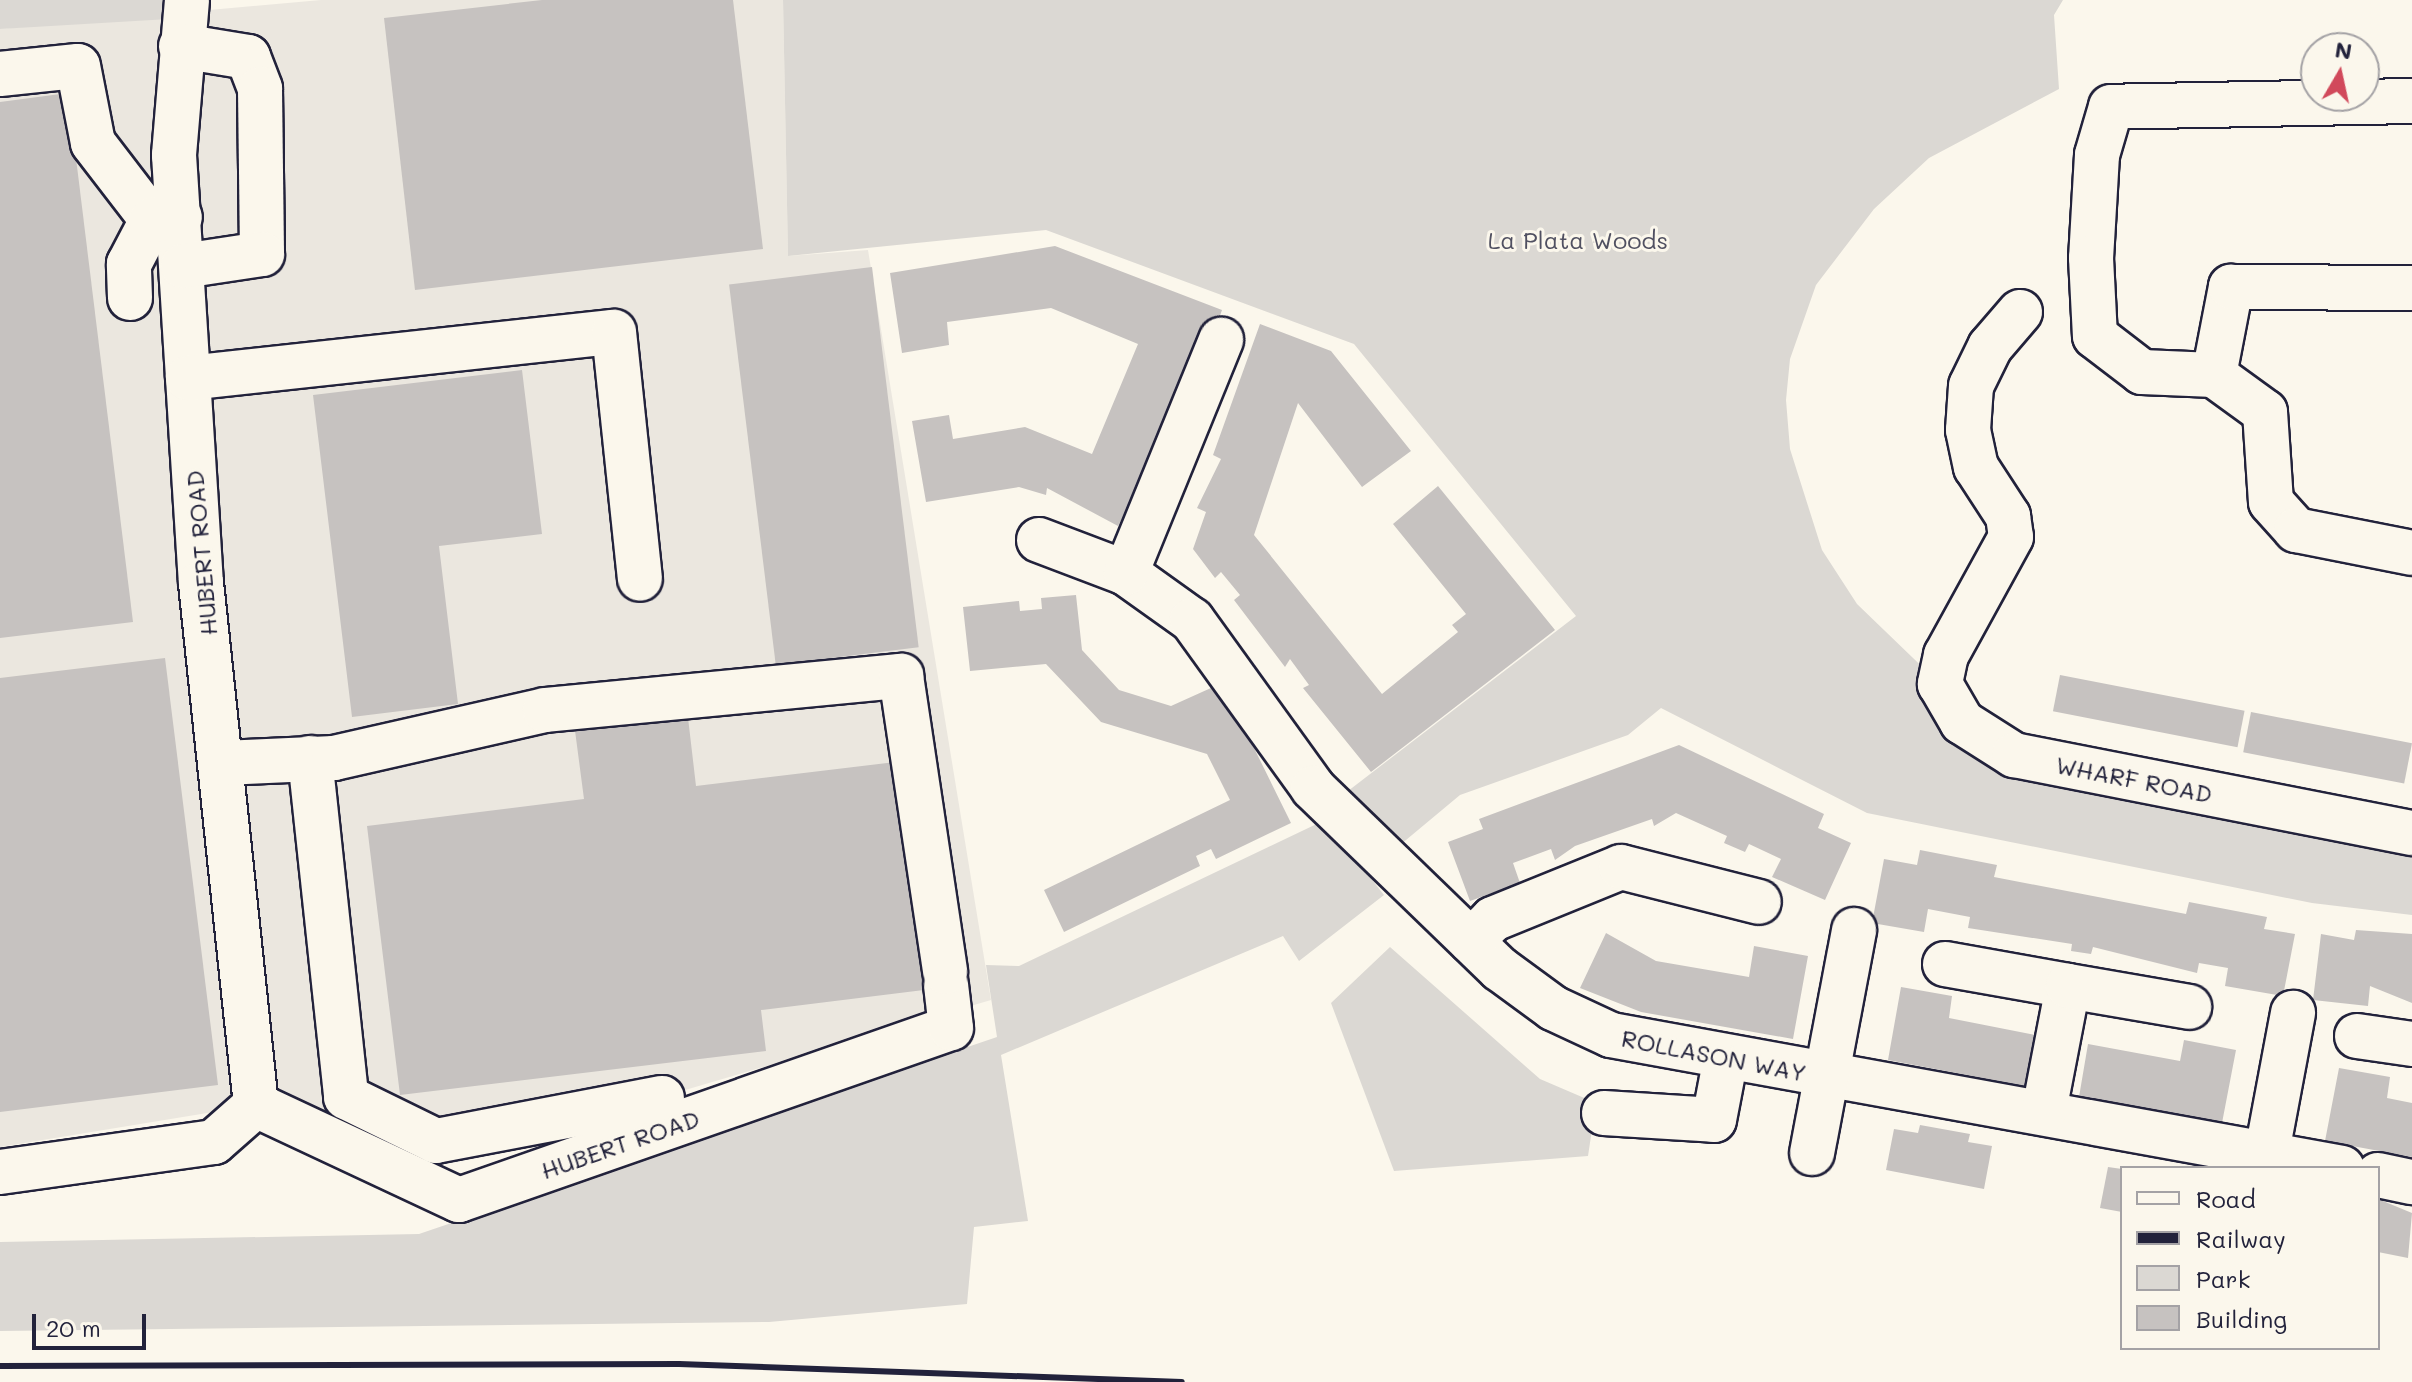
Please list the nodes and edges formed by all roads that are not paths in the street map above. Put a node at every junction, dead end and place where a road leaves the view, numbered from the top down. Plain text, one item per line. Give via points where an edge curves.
1 (187, 0) edge
2 (181, 46) junction
3 (0, 74) edge
4 (2412, 101) edge
5 (166, 219) junction
6 (183, 266) junction
7 (2412, 288) edge
8 (130, 298) dead end
9 (2020, 312) dead end
10 (1221, 340) dead end
11 (2214, 375) junction
12 (188, 378) junction
13 (1039, 540) dead end
14 (2412, 553) edge
15 (1126, 573) junction
16 (640, 579) dead end
17 (310, 758) junction
18 (223, 763) junction
19 (2412, 833) edge
20 (1759, 902) dead end
21 (1854, 930) dead end
22 (1471, 941) junction
23 (1945, 964) dead end
24 (2068, 986) junction
25 (2189, 1007) dead end
26 (2293, 1013) dead end
27 (2357, 1036) dead end
28 (2412, 1044) edge
29 (1726, 1057) junction
30 (1827, 1076) junction
31 (662, 1098) dead end
32 (256, 1105) junction
33 (2044, 1111) junction
34 (1604, 1113) dead end
35 (1812, 1153) dead end
36 (2265, 1161) edge
37 (2320, 1166) edge
38 (0, 1172) edge
39 (2380, 1175) edge
40 (2412, 1182) edge

1 - 2 street, HUBERT ROAD
2 - 5 street, HUBERT ROAD
2 - 6 street via 248,57 260,89 262,254
3 - 5 street via 78,66 93,143
4 - 11 street via 2111,107 2097,155 2095,336 2142,372
5 - 6 street, HUBERT ROAD
5 - 8 street via 129,264
6 - 12 street, HUBERT ROAD
7 - 11 street via 2231,287
9 - 19 street, WHARF ROAD via 1990,347 1971,386 1968,430 1976,467 2008,516 2011,537 1956,632 1940,684 1962,722 1988,744
10 - 15 street
11 - 14 street via 2265,412 2271,502 2296,530
12 - 16 street via 614,332
12 - 18 street, HUBERT ROAD via 201,583
13 - 15 street, ROLLASON WAY
15 - 22 street, ROLLASON WAY via 1213,640 1272,738 1313,788
17 - 18 street
17 - 31 street via 346,1097 436,1141
17 - 32 street, HUBERT ROAD via 545,710 901,676 951,1028 459,1200
18 - 32 street, HUBERT ROAD
20 - 22 street via 1621,867 1493,919
21 - 30 street
22 - 29 street, ROLLASON WAY via 1553,1008 1611,1035
23 - 24 street
24 - 25 street
24 - 33 street
26 - 36 street
27 - 28 street
29 - 30 street, ROLLASON WAY
29 - 34 street via 1714,1120
30 - 33 street, ROLLASON WAY
30 - 35 street
32 - 38 street via 214,1142
33 - 36 street, ROLLASON WAY
36 - 37 street, ROLLASON WAY
39 - 40 street

